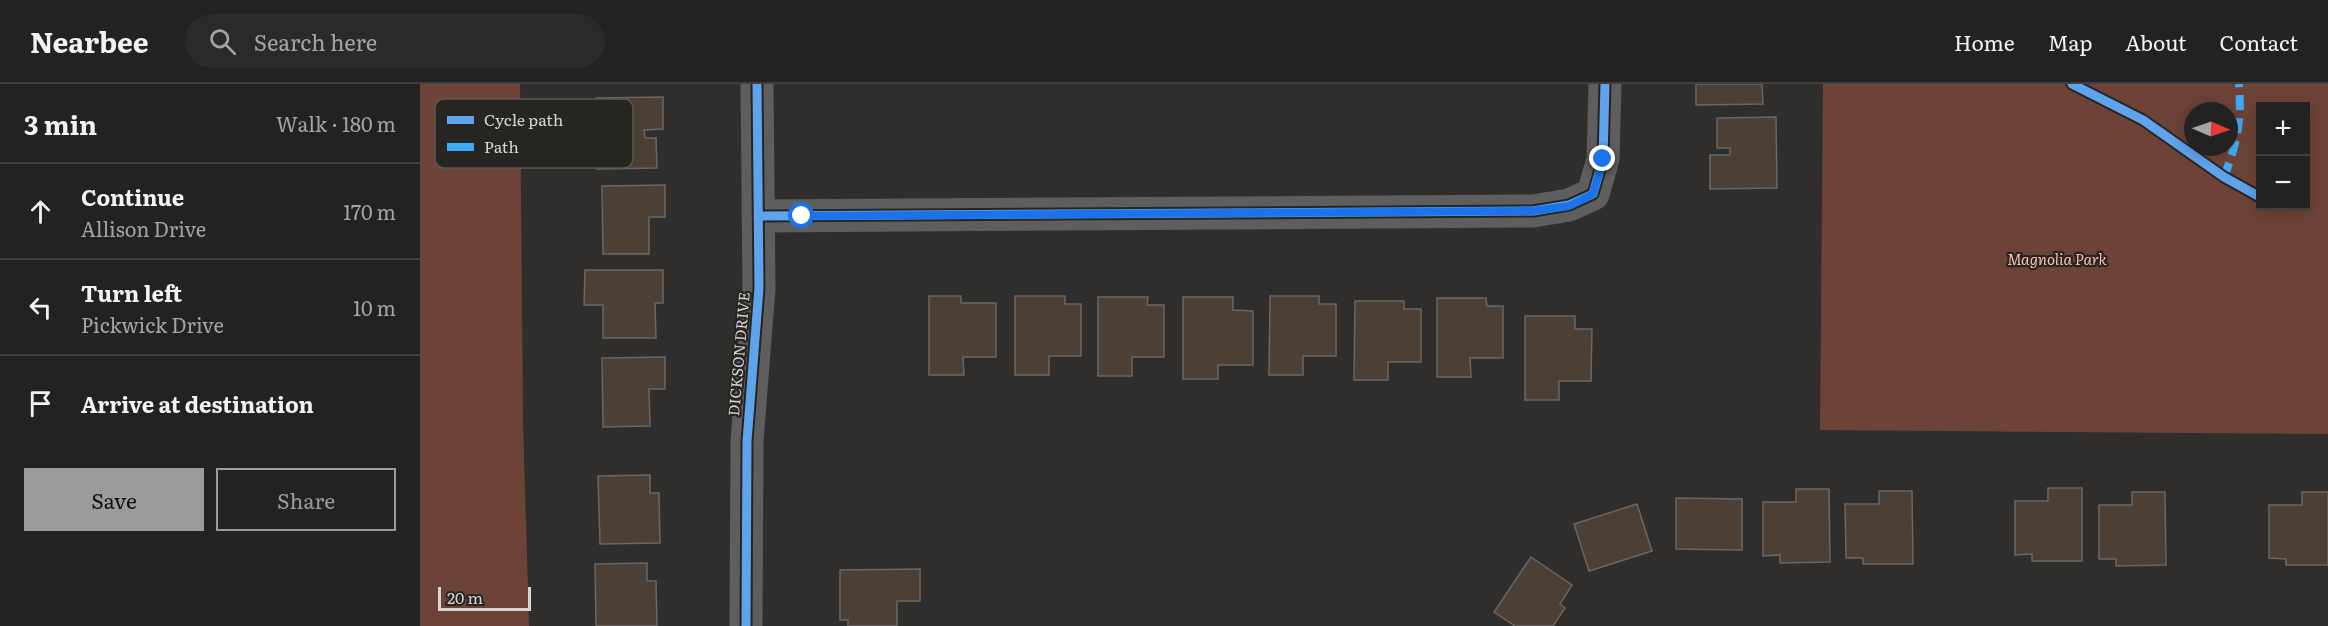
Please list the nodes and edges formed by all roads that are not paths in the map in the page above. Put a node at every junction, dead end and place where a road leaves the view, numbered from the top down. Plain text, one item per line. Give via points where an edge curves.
1 (757, 84) edge
2 (1605, 84) edge
3 (758, 216) junction
4 (746, 626) edge

1 - 3 street, DICKSON DRIVE
2 - 3 street via 1603,159 1593,194 1569,206 1533,211
3 - 4 street, DICKSON DRIVE via 759,288 747,441

